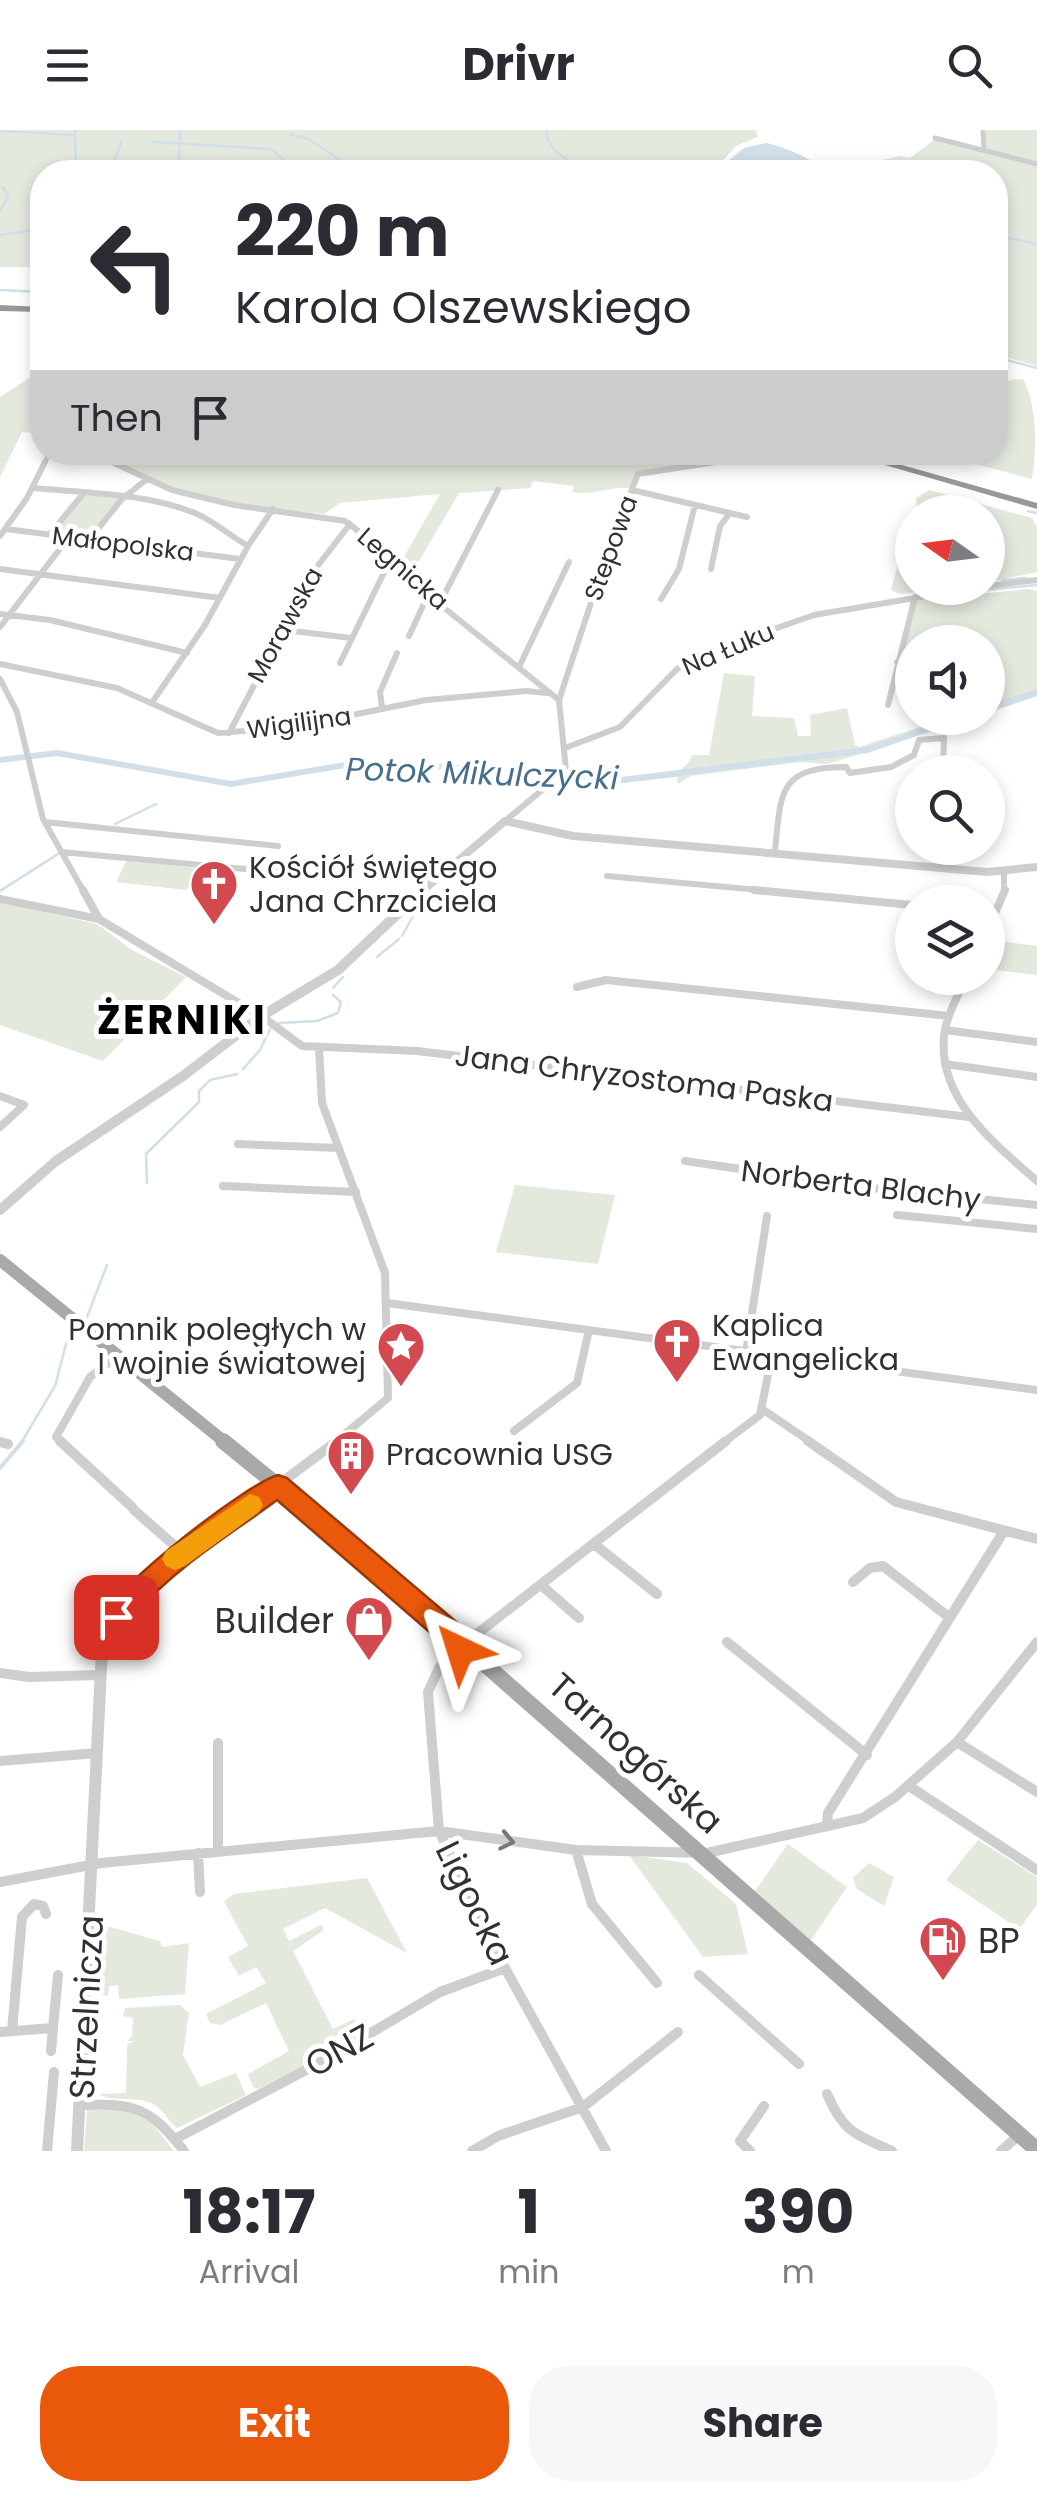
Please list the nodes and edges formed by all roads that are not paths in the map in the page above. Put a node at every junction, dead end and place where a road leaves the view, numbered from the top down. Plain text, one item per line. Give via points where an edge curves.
1 (983, 130) edge
2 (935, 138) dead end
3 (983, 148) junction
4 (1037, 164) edge
5 (0, 305) edge
6 (30, 307) edge
7 (44, 465) edge
8 (117, 465) edge
9 (695, 465) edge
10 (893, 465) edge
11 (910, 465) edge
12 (146, 479) junction
13 (33, 488) junction
14 (498, 490) dead end
15 (632, 490) junction
16 (83, 494) junction
17 (122, 498) junction
18 (1037, 503) edge
19 (696, 505) junction
20 (272, 510) junction
21 (730, 514) junction
22 (746, 518) dead end
23 (350, 524) junction
24 (6, 530) junction
25 (49, 535) junction
26 (0, 536) edge
27 (69, 537) junction
28 (90, 540) junction
29 (248, 546) junction
30 (392, 556) junction
31 (240, 559) junction
32 (568, 562) dead end
33 (0, 569) edge
34 (712, 569) dead end
35 (39, 575) junction
36 (1037, 580) edge
37 (1005, 584) edge
38 (428, 595) junction
39 (220, 598) junction
40 (661, 599) dead end
41 (895, 601) edge
42 (440, 602) junction
43 (4, 614) edge
44 (0, 626) edge
45 (284, 630) junction
46 (409, 636) dead end
47 (351, 638) junction
48 (187, 653) junction
49 (397, 653) dead end
50 (340, 663) dead end
51 (0, 664) edge
52 (519, 667) junction
53 (895, 672) edge
54 (0, 680) edge
55 (547, 693) junction
56 (559, 700) junction
57 (153, 701) junction
58 (888, 705) dead end
59 (382, 708) junction
60 (229, 733) junction
61 (565, 748) junction
62 (914, 755) edge
63 (944, 755) edge
64 (895, 765) edge
65 (505, 821) junction
66 (45, 822) junction
67 (278, 846) dead end
68 (775, 851) junction
69 (61, 852) junction
70 (287, 863) dead end
71 (1037, 867) edge
72 (1004, 873) junction
73 (607, 876) dead end
74 (1005, 885) edge
75 (0, 899) edge
76 (895, 904) edge
77 (99, 918) junction
78 (578, 987) dead end
79 (958, 995) edge
80 (949, 1016) junction
81 (260, 1017) junction
82 (945, 1030) junction
83 (1037, 1042) edge
84 (319, 1048) junction
85 (945, 1064) junction
86 (1037, 1077) edge
87 (0, 1096) edge
88 (969, 1117) junction
89 (0, 1127) edge
90 (238, 1144) dead end
91 (339, 1148) junction
92 (685, 1161) dead end
93 (1037, 1182) edge
94 (223, 1186) dead end
95 (356, 1192) junction
96 (1037, 1205) edge
97 (0, 1210) edge
98 (897, 1215) dead end
99 (767, 1216) dead end
100 (1037, 1230) edge
101 (0, 1260) edge
102 (387, 1303) junction
103 (589, 1330) junction
104 (746, 1352) junction
105 (772, 1355) junction
106 (118, 1356) junction
107 (1037, 1390) edge
108 (762, 1409) junction
109 (514, 1431) dead end
110 (278, 1485) junction
111 (1004, 1530) junction
112 (1037, 1539) edge
113 (594, 1544) junction
114 (183, 1552) junction
115 (853, 1582) dead end
116 (541, 1584) junction
117 (657, 1594) dead end
118 (579, 1618) dead end
119 (950, 1618) junction
120 (727, 1642) dead end
121 (1037, 1642) edge
122 (464, 1645) junction
123 (0, 1673) edge
124 (99, 1675) junction
125 (956, 1742) junction
126 (218, 1743) dead end
127 (97, 1752) junction
128 (868, 1755) junction
129 (0, 1761) edge
130 (909, 1786) junction
131 (1037, 1792) edge
132 (827, 1824) junction
133 (438, 1831) junction
134 (576, 1850) junction
135 (218, 1852) junction
136 (698, 1852) junction
137 (198, 1853) junction
138 (94, 1864) junction
139 (1037, 1870) edge
140 (0, 1882) edge
141 (200, 1892) dead end
142 (46, 1914) dead end
143 (506, 1968) junction
144 (58, 1975) dead end
145 (699, 1976) dead end
146 (657, 1983) dead end
147 (53, 2028) junction
148 (6, 2031) edge
149 (678, 2032) dead end
150 (51, 2051) dead end
151 (799, 2064) dead end
152 (54, 2072) dead end
153 (827, 2094) dead end
154 (80, 2105) junction
155 (764, 2106) dead end
156 (583, 2107) junction
157 (1020, 2135) junction
158 (175, 2139) junction
159 (1037, 2150) edge
160 (47, 2151) edge
161 (78, 2151) edge
162 (184, 2151) edge
163 (472, 2151) edge
164 (606, 2151) edge
165 (750, 2151) edge
166 (892, 2151) edge
167 (1001, 2151) edge

1 - 3 street
2 - 3 street
3 - 4 street
5 - 6 highway
7 - 13 street
8 - 12 street, Legnicka
9 - 15 street, Stepowa via 638,474
10 - 18 highway
11 - 18 highway
12 - 17 street
12 - 20 street, Legnicka
13 - 16 street
13 - 24 street
14 - 42 street
15 - 19 street
15 - 56 street, Stepowa
16 - 17 street
16 - 25 street
17 - 28 street
17 - 29 street via 190,511
19 - 21 street
19 - 40 street via 678,569
20 - 23 street, Legnicka
20 - 29 street
21 - 22 street
21 - 34 street via 720,526
23 - 30 street, Legnicka
23 - 45 street, Morawska via 316,568
24 - 25 street, Małopolska
24 - 26 street
25 - 27 street, Małopolska
27 - 28 street, Małopolska
27 - 35 street
28 - 31 street, Małopolska
29 - 31 street
30 - 38 street, Legnicka
30 - 47 street
31 - 39 street
32 - 52 street
33 - 35 street
35 - 39 street
35 - 43 street
36 - 37 street
38 - 42 street, Legnicka
38 - 46 street
39 - 48 street
41 - 61 street, Na Łuku via 814,615 689,662 664,678 620,727
42 - 52 street, Legnicka
43 - 44 street
43 - 48 street
45 - 47 street
45 - 60 street, Morawska
47 - 50 street
48 - 57 street
49 - 59 street via 380,692
51 - 57 street, Wigilijna
52 - 55 street, Legnicka
53 - 58 street
54 - 66 street via 14,704
55 - 56 street, Legnicka
55 - 59 street, Wigilijna via 517,689
56 - 61 street
57 - 60 street, Wigilijna via 201,728
59 - 60 street, Wigilijna
61 - 65 street via 559,778
62 - 63 street via 919,740 939,737
64 - 68 street via 850,773 846,767 807,770 790,782 781,794
65 - 68 street via 573,836
65 - 81 street via 338,970
66 - 67 street
66 - 69 street
68 - 72 street
69 - 70 street via 267,871
69 - 77 street
71 - 72 street
72 - 74 street
73 - 76 street
75 - 77 street
77 - 81 street
78 - 80 street via 612,981
79 - 80 street
80 - 82 street
81 - 84 street via 302,1046
81 - 97 street via 56,1161
82 - 83 street
82 - 85 street
84 - 88 street, Jana Chryzostoma Paska via 417,1051
84 - 91 street via 322,1103
85 - 86 street
85 - 88 street
87 - 89 street via 24,1105
88 - 93 street
90 - 91 street
91 - 95 street
92 - 96 street, Norberta Blachy
94 - 95 street
95 - 102 street via 381,1254
98 - 100 street
99 - 104 street
101 - 106 main road, Tarnogórska
102 - 103 street
102 - 110 street via 388,1398
103 - 104 street
103 - 109 street via 577,1384
104 - 105 street
105 - 107 street
105 - 108 street
106 - 110 main road, Tarnogórska
106 - 114 street via 90,1377 56,1437
108 - 111 street via 896,1502
108 - 113 street, Ligocka
110 - 114 street, Strzelnicza
110 - 122 main road, Tarnogórska
111 - 112 street
111 - 119 street
113 - 116 street, Ligocka
113 - 117 street
114 - 124 street, Strzelnicza via 116,1617
115 - 119 street via 883,1566
116 - 118 street
116 - 122 street, Ligocka
119 - 128 street
120 - 128 street
121 - 125 street
122 - 133 street, Ligocka via 440,1668 428,1692
122 - 136 main road, Tarnogórska
123 - 124 street
124 - 127 street, Strzelnicza
125 - 130 street
125 - 131 street
126 - 135 street
127 - 129 street
127 - 138 street, Strzelnicza
128 - 132 street
130 - 132 street via 862,1818
130 - 139 street
132 - 136 street
133 -> 134 street
133 - 135 street
133 - 143 street, Ligocka
134 - 136 street
134 - 146 street via 592,1904
135 - 137 street
136 - 157 main road, Tarnogórska
137 - 138 street
137 - 141 street
138 - 140 street
138 - 154 street, Strzelnicza
142 - 148 street via 34,1904 22,1917
143 - 156 street, Ligocka
143 - 158 street, ONZ via 440,1992
144 - 147 street
145 - 151 street
147 - 148 street
147 - 150 street
149 - 156 street
152 - 160 street
153 - 166 street via 848,2131
154 - 158 street via 138,2104
154 - 161 street, Strzelnicza
155 - 165 street via 740,2141
156 - 163 street
156 - 164 street, Ligocka
157 - 159 main road, Tarnogórska
157 - 167 street
158 - 162 street

